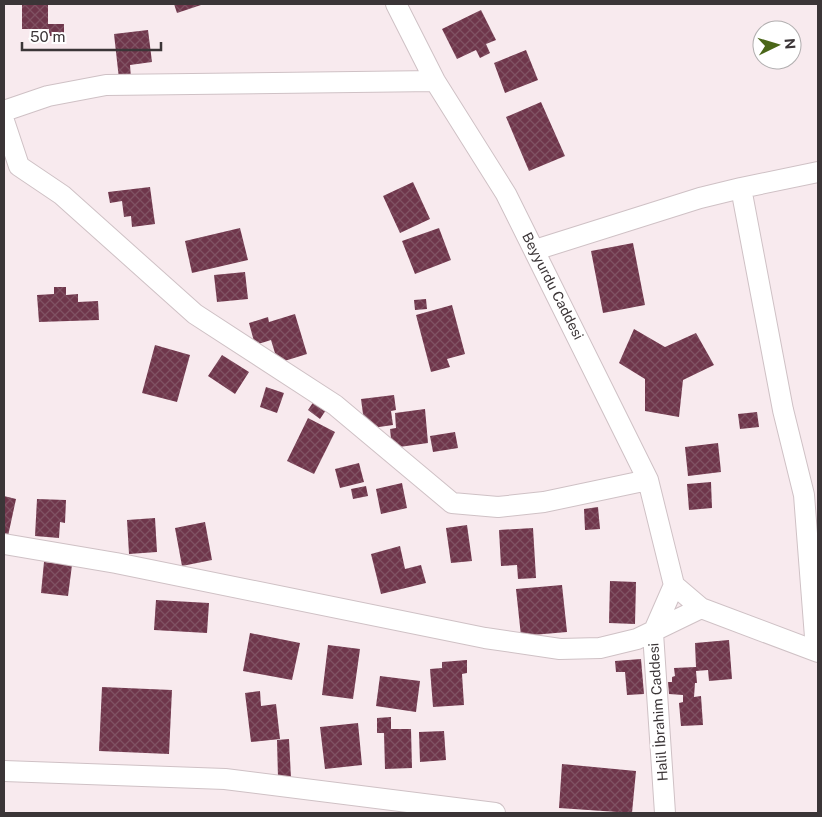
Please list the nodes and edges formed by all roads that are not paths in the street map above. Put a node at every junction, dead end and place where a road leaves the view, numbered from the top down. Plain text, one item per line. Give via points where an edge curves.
1 (396, 4) edge
2 (435, 81) junction
3 (4, 111) edge
4 (4, 121) edge
5 (818, 172) edge
6 (741, 188) junction
7 (535, 250) junction
8 (648, 480) junction
9 (4, 544) edge
10 (674, 584) junction
11 (701, 608) junction
12 (653, 633) junction
13 (817, 651) edge
14 (4, 771) edge
15 (349, 804) edge
16 (495, 813) edge
17 (665, 813) edge

1 - 2 street, Beyyurdu Caddesi
2 - 3 street via 106,85 48,96
2 - 7 street, Beyyurdu Caddesi via 506,194
4 - 8 street via 19,166 62,195 195,314 335,405 452,503 498,508 544,502
5 - 6 street
6 - 7 street
6 - 13 street via 783,410 804,495
7 - 8 street, Beyyurdu Caddesi
8 - 10 street, Beyyurdu Caddesi
9 - 12 street via 116,563 485,638 551,647 600,648
10 - 11 street
10 - 12 street, Halil İbrahim Caddesi
11 - 12 street
11 - 13 street
12 - 17 street, Halil İbrahim Caddesi
14 - 15 street via 225,779
15 - 16 street

